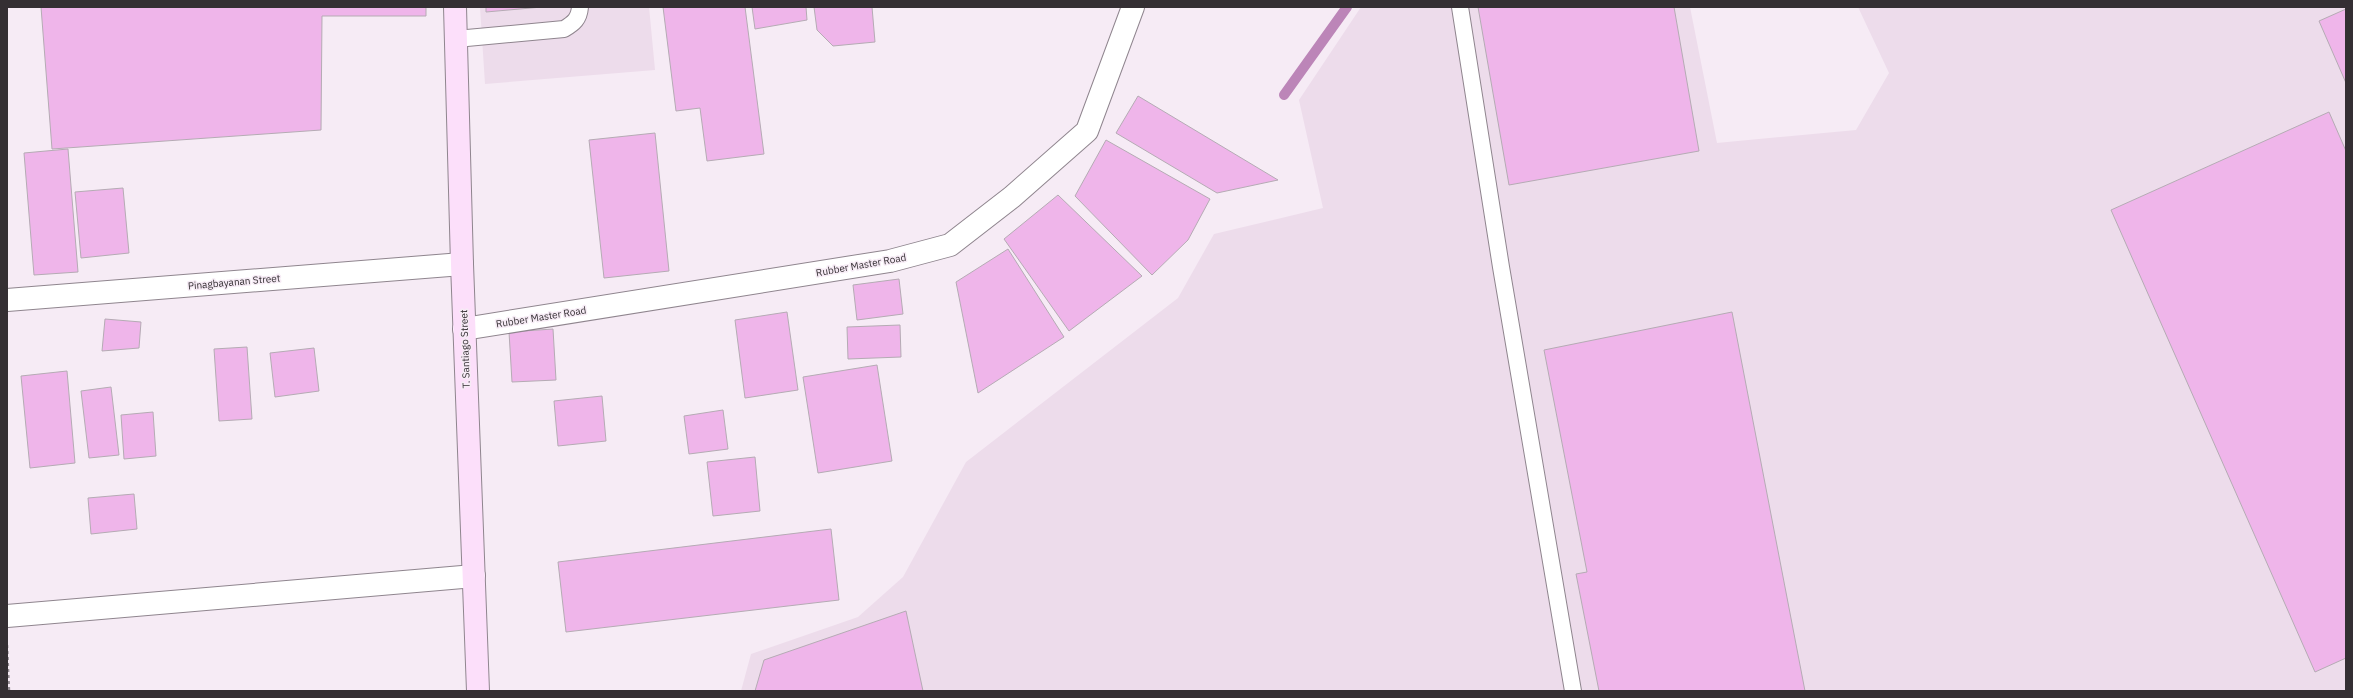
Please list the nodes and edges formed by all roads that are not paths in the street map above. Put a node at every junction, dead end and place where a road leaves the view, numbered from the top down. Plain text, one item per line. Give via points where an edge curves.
1 (455, 7) edge
2 (580, 7) edge
3 (1133, 7) edge
4 (1460, 7) edge
5 (456, 39) junction
6 (462, 264) junction
7 (7, 300) edge
8 (464, 329) junction
9 (474, 576) junction
10 (7, 616) edge
11 (478, 691) edge
12 (1573, 691) edge

1 - 5 main road, T. Santiago Street
2 - 5 lane via 579,16 573,24 564,29
3 - 8 street, Rubber Master Road via 1087,131 1012,197 950,245 890,261
4 - 12 lane
5 - 6 main road, T. Santiago Street
6 - 7 street, Pinagbayanan Street
6 - 8 main road, T. Santiago Street
8 - 9 main road, T. Santiago Street
9 - 10 street
9 - 11 main road, T. Santiago Street

